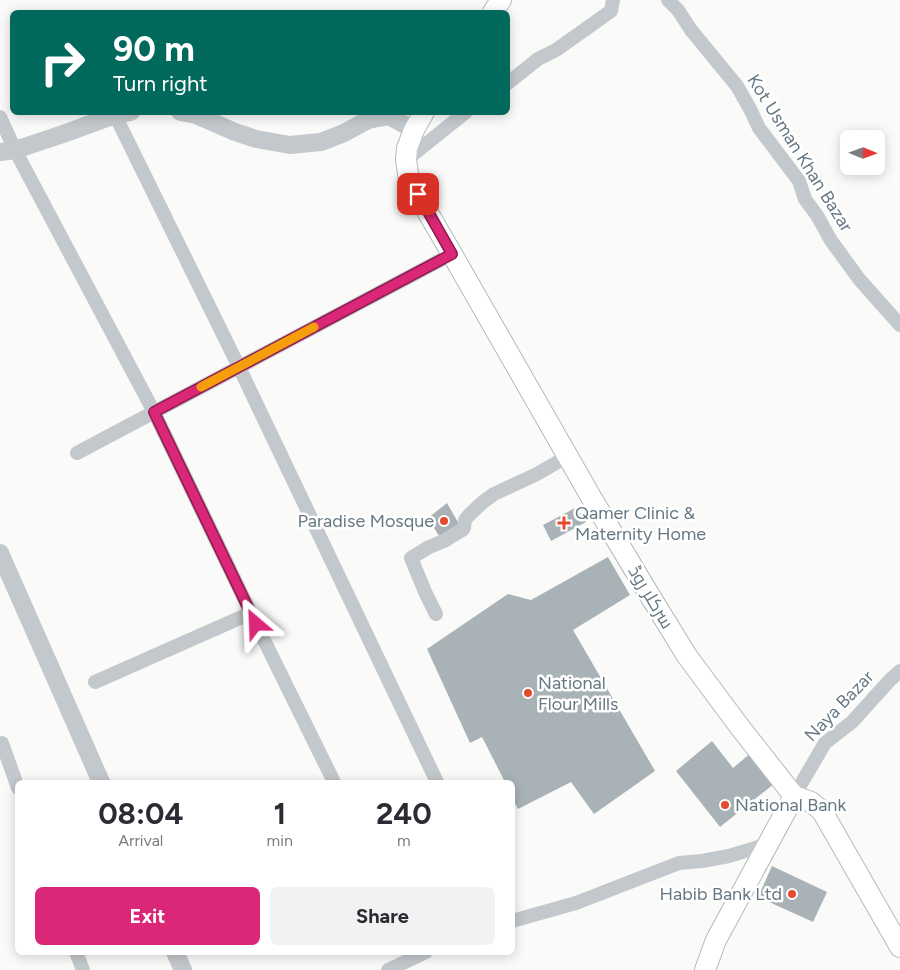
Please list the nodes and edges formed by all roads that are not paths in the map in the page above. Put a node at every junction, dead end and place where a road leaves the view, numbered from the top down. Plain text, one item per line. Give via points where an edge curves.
1 (613, 0) edge
2 (668, 0) edge
3 (510, 81) edge
4 (120, 115) edge
5 (123, 115) edge
6 (196, 115) edge
7 (422, 115) edge
8 (462, 115) edge
9 (0, 117) edge
10 (414, 130) junction
11 (7, 151) edge
12 (406, 160) junction
13 (452, 254) junction
14 (900, 325) edge
15 (239, 367) junction
16 (154, 412) junction
17 (77, 453) dead end
18 (568, 456) junction
19 (0, 553) edge
20 (251, 613) junction
21 (436, 614) dead end
22 (900, 672) edge
23 (95, 682) dead end
24 (2, 743) dead end
25 (15, 780) edge
26 (99, 780) edge
27 (333, 780) edge
28 (436, 780) edge
29 (794, 796) junction
30 (768, 844) junction
31 (515, 920) edge
32 (900, 947) edge
33 (77, 955) edge
34 (177, 955) edge
35 (418, 955) edge
36 (84, 970) edge
37 (183, 970) edge
38 (388, 970) edge
39 (704, 970) edge

1 - 3 street via 611,10
2 - 14 street, Kot Usman Khan Bazar via 737,86 760,128 799,181 805,199 830,239 859,279
4 - 11 street
5 - 15 street
6 - 10 street via 256,139 290,145 321,142 368,120 389,116
7 - 10 main road, سرکلر روڈ
8 - 12 street
9 - 11 street
10 - 12 main road, سرکلر روڈ
11 - 16 street
12 - 13 main road, سرکلر روڈ via 409,180
13 - 15 street
13 - 18 main road, سرکلر روڈ
15 - 16 street
15 - 28 street
16 - 17 street
16 - 20 street
18 - 21 street via 494,494 469,515 462,530 411,558
18 - 29 main road, سرکلر روڈ via 687,656
19 - 26 street
20 - 23 street
20 - 27 street
22 - 29 street, Naya Bazar via 852,722 825,743
24 - 25 street
29 - 30 main road
29 - 32 main road, سرکلر روڈ via 811,802 822,811
30 - 31 street via 720,858 679,863 576,903
30 - 39 main road via 716,940
33 - 36 street
34 - 37 street
35 - 38 street

